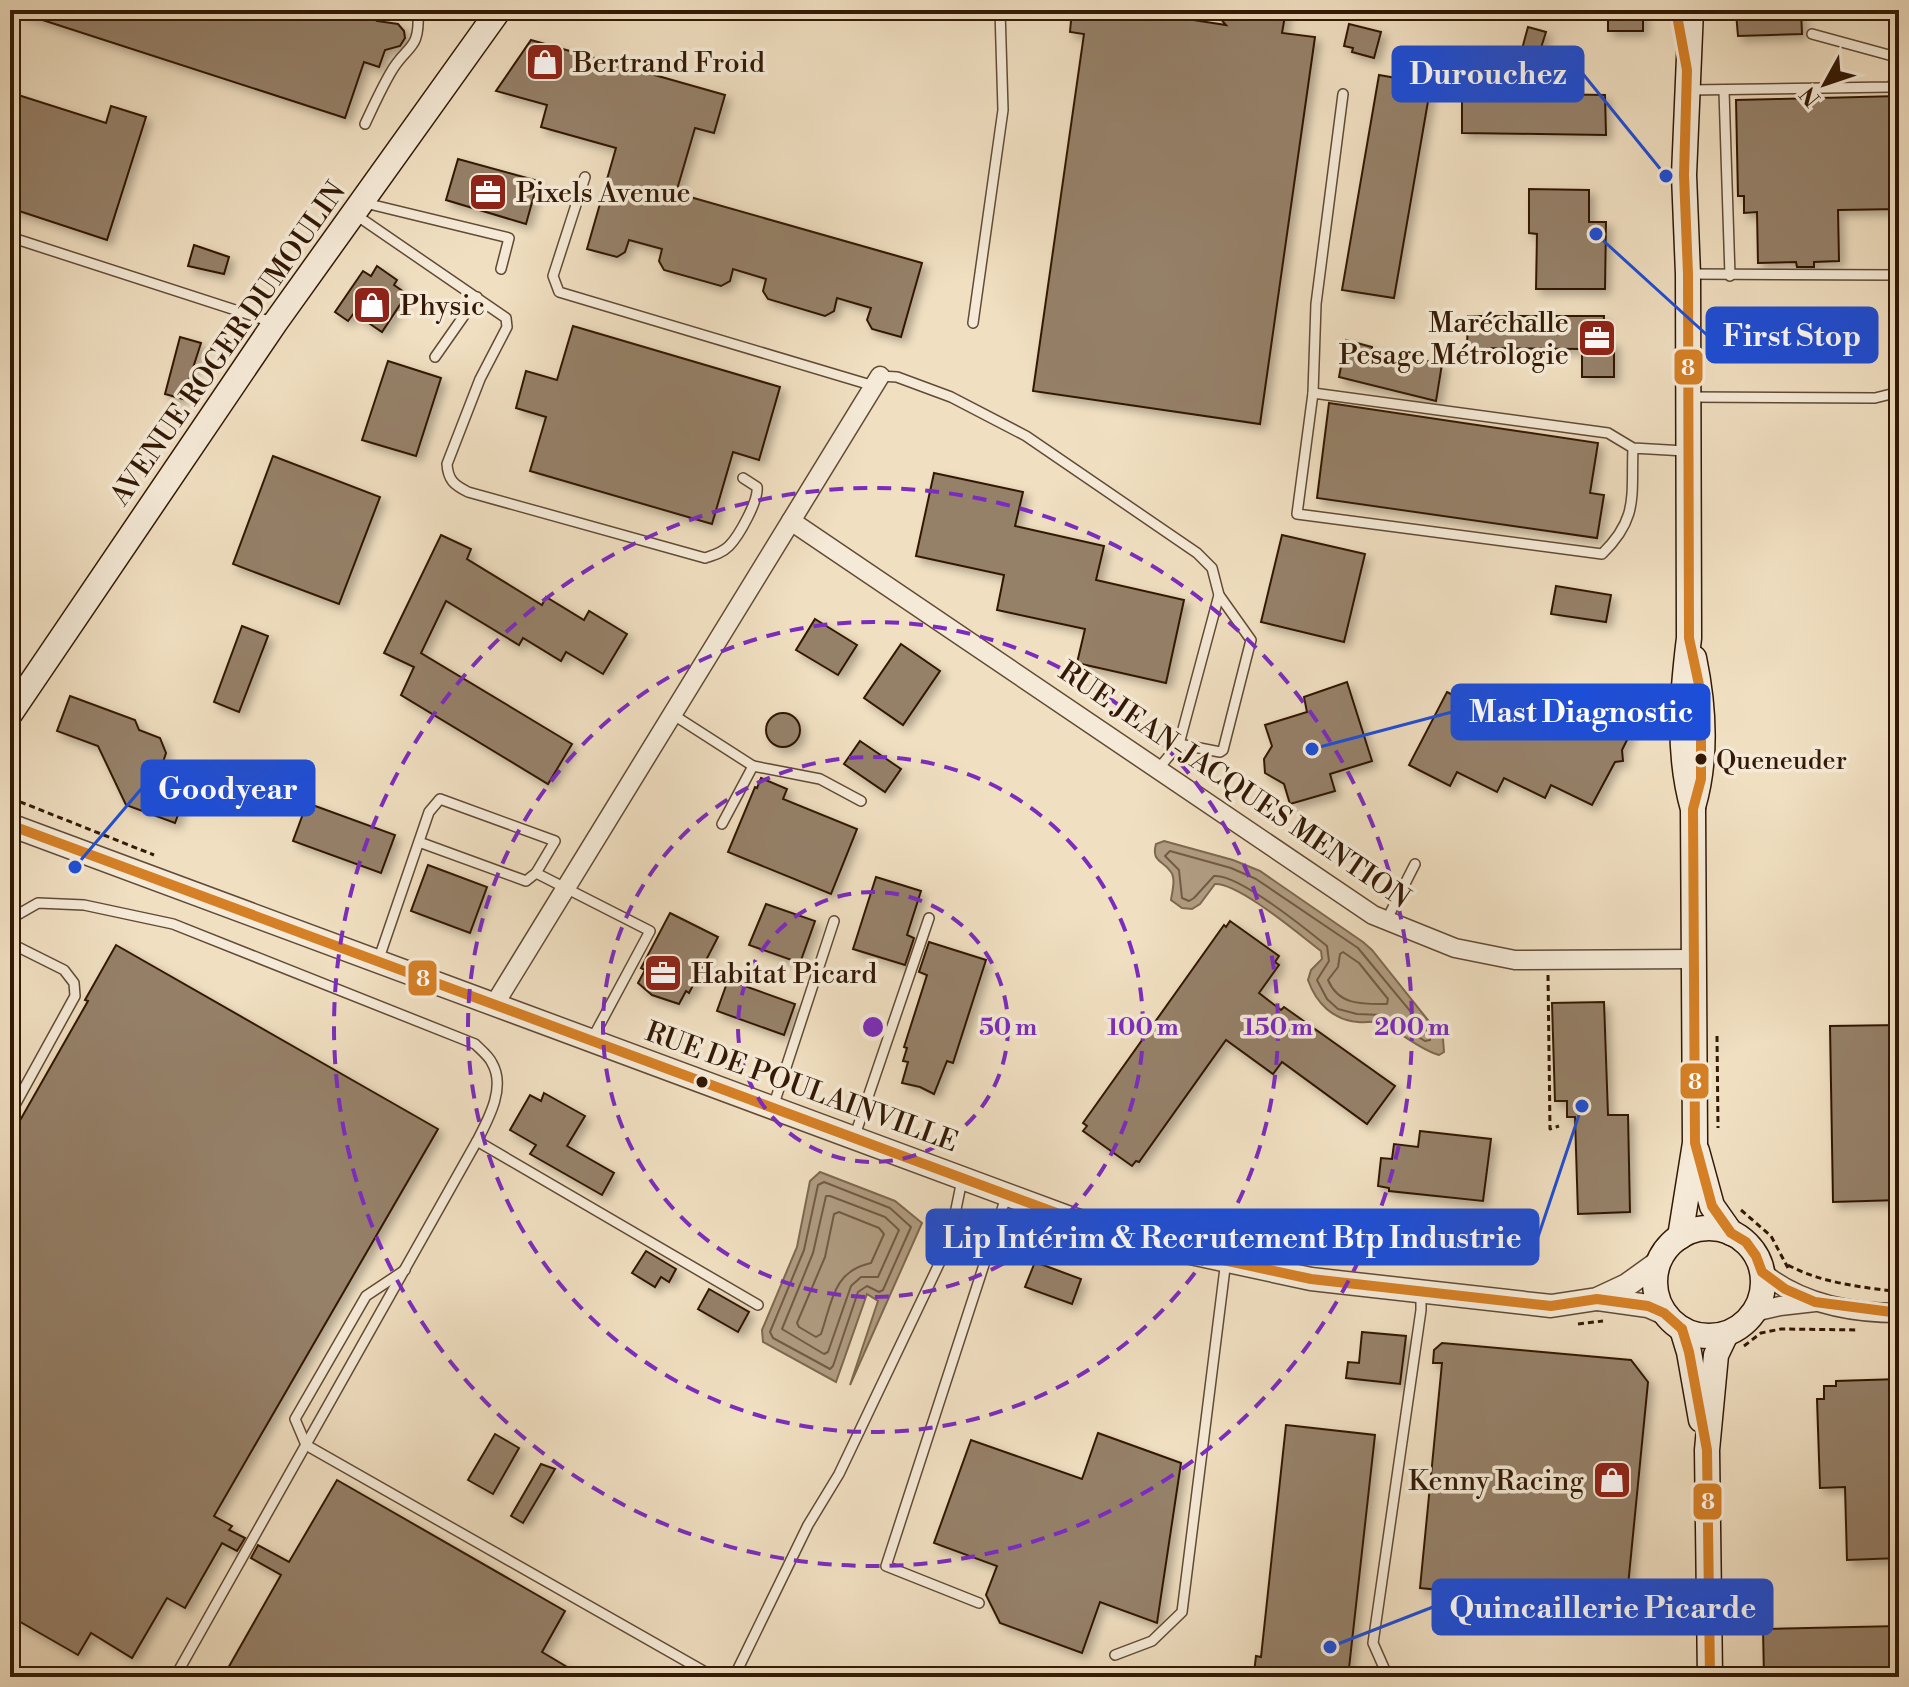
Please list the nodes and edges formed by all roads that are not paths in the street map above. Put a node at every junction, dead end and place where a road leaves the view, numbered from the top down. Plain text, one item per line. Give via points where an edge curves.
1 (397, 10) edge
2 (499, 10) edge
3 (1000, 10) edge
4 (1676, 10) edge
5 (1691, 10) edge
6 (419, 11) edge
7 (1812, 34) dead end
8 (1899, 60) edge
9 (1899, 77) edge
10 (1687, 80) junction
11 (1724, 91) junction
12 (1343, 94) dead end
13 (365, 124) dead end
14 (585, 177) dead end
15 (358, 208) junction
16 (10, 237) edge
17 (501, 269) dead end
18 (1688, 274) junction
19 (1899, 275) edge
20 (1730, 276) junction
21 (477, 297) junction
22 (275, 323) junction
23 (973, 323) dead end
24 (435, 357) dead end
25 (877, 381) junction
26 (1899, 392) edge
27 (1313, 393) junction
28 (1688, 397) junction
29 (1633, 448) junction
30 (1689, 451) junction
31 (743, 478) dead end
32 (791, 521) junction
33 (1219, 595) junction
34 (10, 714) edge
35 (672, 714) junction
36 (1179, 744) junction
37 (753, 766) junction
38 (1159, 768) junction
39 (861, 801) dead end
40 (722, 824) dead end
41 (10, 825) edge
42 (419, 842) junction
43 (1415, 864) dead end
44 (536, 873) junction
45 (566, 888) junction
46 (929, 918) dead end
47 (10, 919) edge
48 (834, 921) dead end
49 (1386, 921) junction
50 (10, 943) edge
51 (1693, 959) junction
52 (378, 961) junction
53 (494, 1005) junction
54 (591, 1041) junction
55 (773, 1108) junction
56 (10, 1114) edge
57 (854, 1138) junction
58 (1706, 1140) junction
59 (477, 1141) junction
60 (962, 1177) junction
61 (1007, 1194) junction
62 (1731, 1233) junction
63 (1680, 1237) junction
64 (1226, 1260) junction
65 (1659, 1262) junction
66 (405, 1270) junction
67 (1762, 1272) junction
68 (1421, 1291) junction
69 (1597, 1299) junction
70 (1815, 1302) junction
71 (758, 1305) dead end
72 (1754, 1312) junction
73 (1899, 1313) edge
74 (1673, 1321) junction
75 (1732, 1343) junction
76 (306, 1445) junction
77 (1707, 1450) junction
78 (979, 1603) dead end
79 (1115, 1655) dead end
80 (175, 1677) edge
81 (714, 1677) edge
82 (734, 1677) edge
83 (1388, 1677) edge
84 (1710, 1677) edge

1 - 6 lane via 409,15
2 - 15 main road, AVENUE ROGER DUMOULIN
3 - 23 lane via 1003,110
4 - 10 main road
5 - 10 main road
6 - 13 lane via 419,34 393,69
7 - 8 lane
9 - 11 lane via 1890,87
10 - 11 lane
10 - 18 main road
11 - 20 lane
12 - 27 lane via 1316,304
14 - 25 lane via 553,276 559,292
15 - 17 lane via 509,238
15 - 21 lane
15 - 22 main road, AVENUE ROGER DUMOULIN
16 - 22 lane
18 - 20 lane
18 - 28 main road
19 - 20 lane
21 - 24 lane
21 - 31 lane via 506,318 507,327 447,464 455,486 705,558 730,545 756,502 757,487
22 - 34 main road, AVENUE ROGER DUMOULIN
25 - 32 street
25 - 33 lane via 897,377 951,397 1026,436 1197,553 1212,568
26 - 28 lane via 1875,398
27 - 29 lane via 1608,433
27 - 29 lane via 1297,514 1602,554 1620,537 1631,514
28 - 30 main road
29 - 30 lane
30 - 51 main road via 1689,638 1701,694 1701,779 1693,809
32 - 35 street
32 - 38 street, RUE JEAN-JACQUES MENTION
33 - 36 lane
33 - 36 lane via 1251,640 1223,750
35 - 37 lane
35 - 45 street
36 - 38 lane
37 - 39 lane via 820,779
37 - 40 lane
38 - 49 street, RUE JEAN-JACQUES MENTION
41 - 52 street, RUE DE POULAINVILLE
42 - 44 lane via 526,881
42 - 44 lane via 429,812 440,799 555,841
42 - 52 lane
43 - 49 lane
44 - 45 lane
45 - 53 street
45 - 54 lane via 650,931
46 - 57 lane
47 - 59 lane via 38,903 84,905 173,924 475,1044 492,1063 499,1085
48 - 55 lane
49 - 51 street, RUE JEAN-JACQUES MENTION via 1455,948 1515,960
50 - 56 lane via 64,970 74,983 75,996
51 - 58 main road
52 - 53 street, RUE DE POULAINVILLE
53 - 54 street, RUE DE POULAINVILLE
54 - 55 street, RUE DE POULAINVILLE
55 - 57 street, RUE DE POULAINVILLE
57 - 60 street, RUE DE POULAINVILLE
58 - 62 main road via 1712,1206
58 - 63 main road
59 - 66 lane
59 - 71 lane
60 - 61 street, RUE DE POULAINVILLE
60 - 82 lane via 949,1243
61 - 64 street, RUE DE POULAINVILLE via 1163,1247
61 - 78 lane via 886,1566
62 - 63 main road via 1714,1228
62 - 67 main road via 1746,1242
63 - 65 main road
64 - 68 street, RUE DE POULAINVILLE via 1311,1279
64 - 79 lane via 1182,1612 1152,1641
65 - 69 street, RUE DE POULAINVILLE
65 - 74 main road via 1656,1288
66 - 76 lane
66 - 76 lane via 366,1296 295,1419
67 - 70 street
67 - 72 main road
68 - 69 street, RUE DE POULAINVILLE via 1551,1306
68 - 83 lane via 1373,1643
69 - 74 street, RUE DE POULAINVILLE via 1648,1306
70 - 72 street
70 - 73 street
72 - 75 main road via 1737,1329
74 - 75 main road via 1696,1335
74 - 77 main road via 1689,1352
75 - 77 main road via 1716,1355
76 - 80 lane
76 - 81 lane
77 - 84 main road

